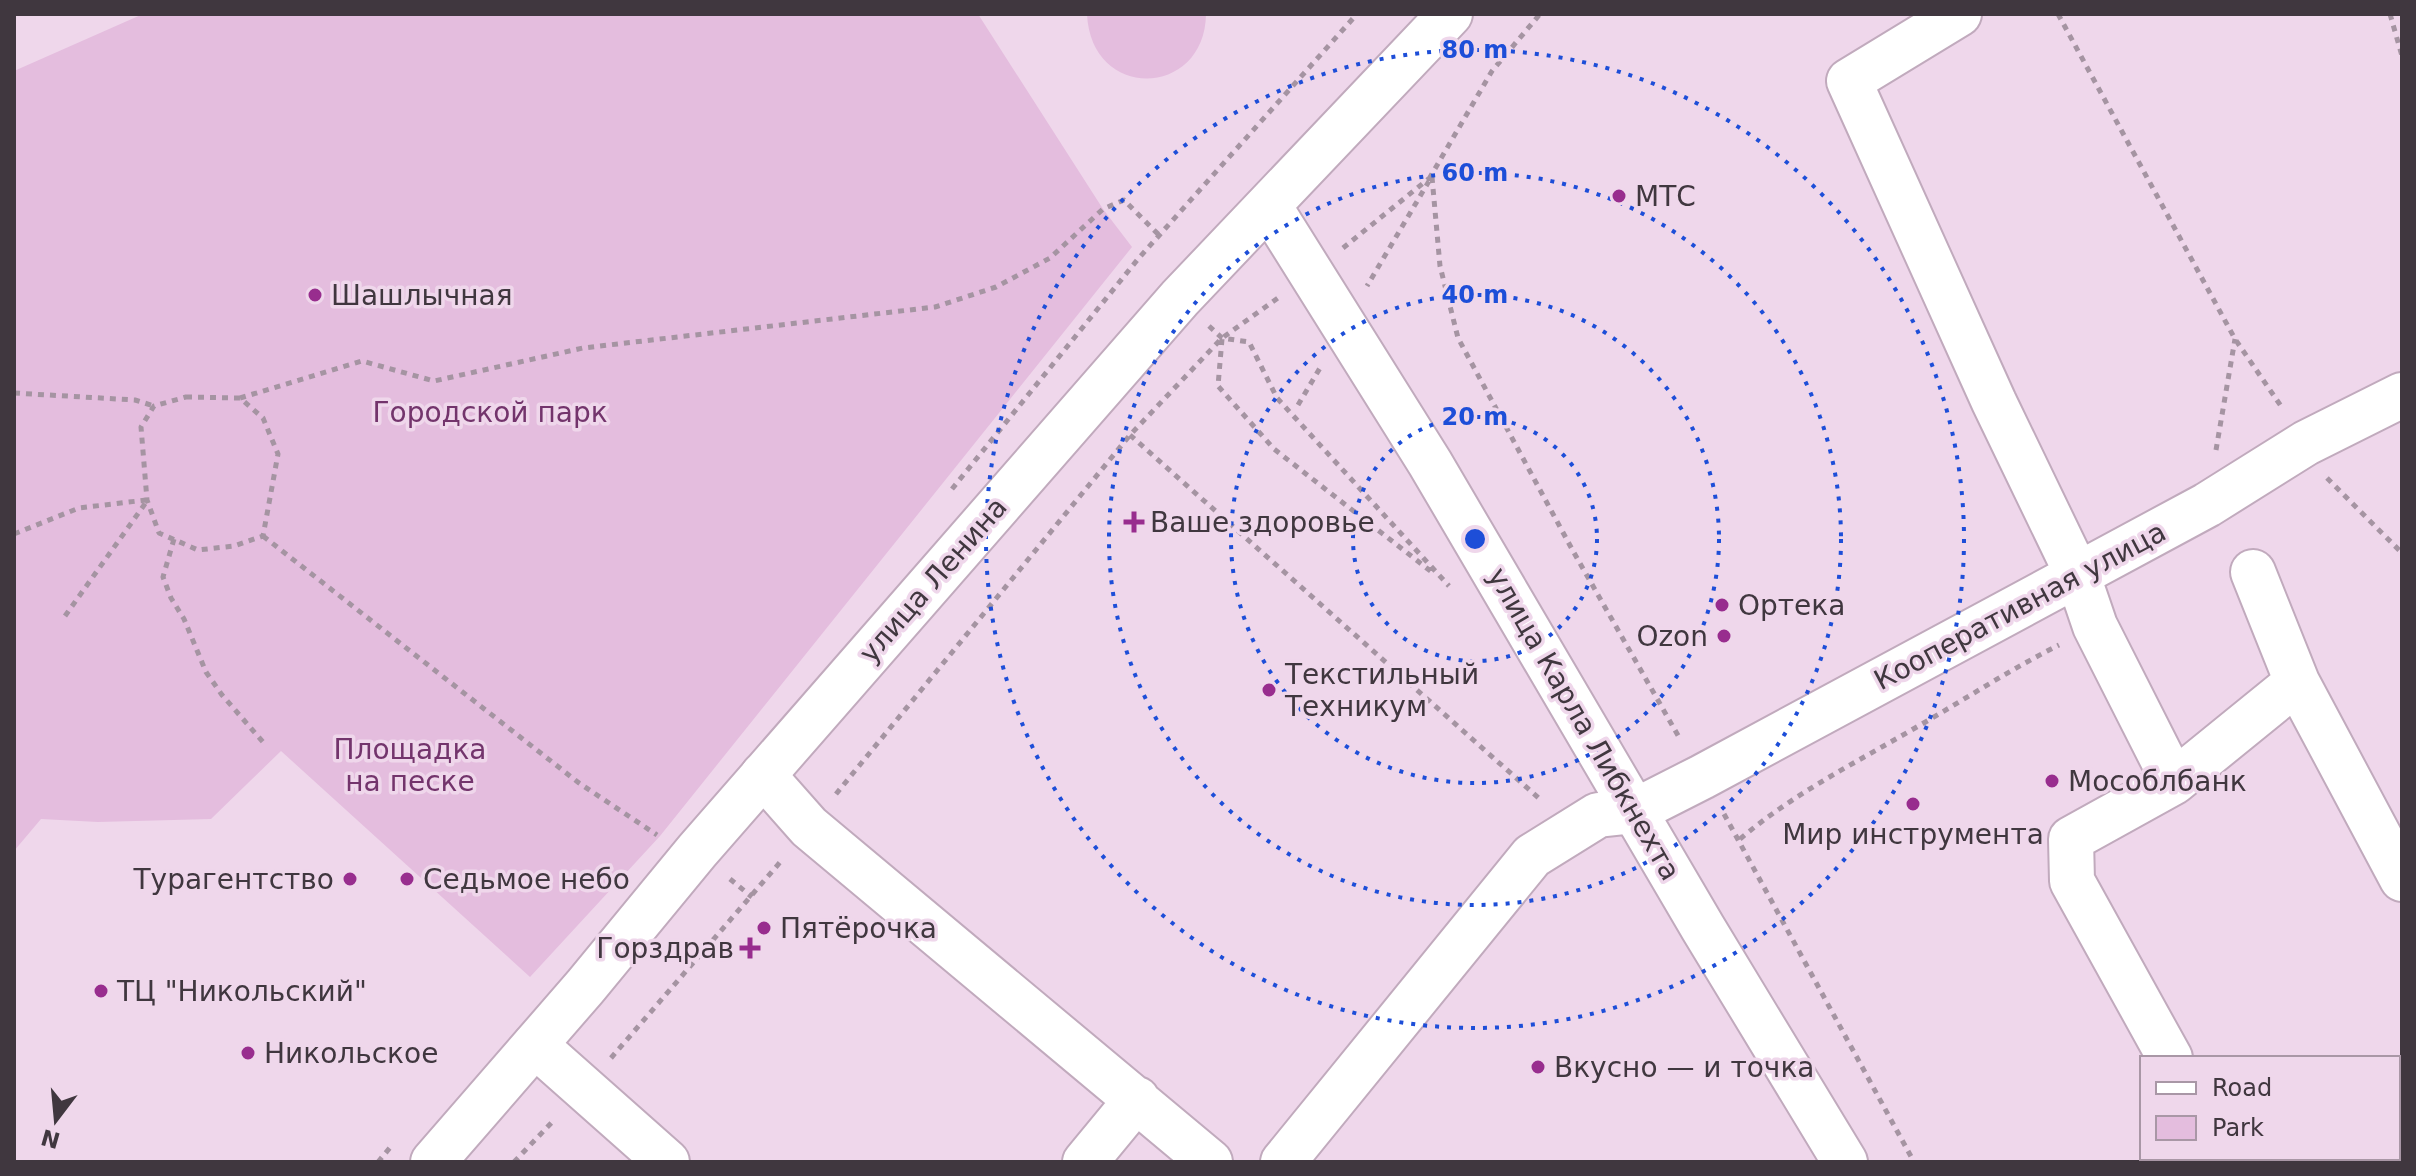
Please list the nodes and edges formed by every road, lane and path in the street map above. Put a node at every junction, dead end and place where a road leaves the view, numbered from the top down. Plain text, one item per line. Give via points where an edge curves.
1 (1357, 14) edge
2 (1450, 14) edge
3 (1540, 14) edge
4 (1959, 14) edge
5 (2058, 14) edge
6 (2390, 14) edge
7 (2402, 56) edge
8 (1432, 176) junction
9 (1269, 206) junction
10 (1160, 236) junction
11 (1138, 259) dead end
12 (1313, 273) junction
13 (1222, 338) junction
14 (1321, 364) dead end
15 (14, 393) edge
16 (240, 398) junction
17 (2400, 400) edge
18 (1298, 405) dead end
19 (154, 406) junction
20 (1130, 435) junction
21 (2306, 443) junction
22 (147, 500) junction
23 (14, 534) edge
24 (263, 536) junction
25 (174, 539) junction
26 (2402, 553) edge
27 (2253, 572) dead end
28 (2078, 576) junction
29 (1447, 584) junction
30 (1457, 594) dead end
31 (65, 616) dead end
32 (2095, 626) junction
33 (2297, 682) junction
34 (263, 742) dead end
35 (763, 775) junction
36 (1702, 777) junction
37 (2174, 782) junction
38 (1617, 813) junction
39 (809, 827) junction
40 (660, 836) dead end
41 (1739, 839) junction
42 (2402, 879) edge
43 (535, 1045) junction
44 (2169, 1056) edge
45 (583, 1089) junction
46 (1137, 1099) junction
47 (1171, 1147) edge
48 (433, 1162) edge
49 (514, 1162) edge
50 (667, 1162) edge
51 (1085, 1162) edge
52 (1210, 1162) edge
53 (1283, 1162) edge
54 (1845, 1162) edge
55 (1914, 1162) edge

1 - 10 path
2 - 9 main road, улица Ленина
3 - 8 path via 1492,71 1361,298
4 - 28 main road via 1849,81
5 - 21 path via 2235,339
6 - 7 path
8 - 12 path
8 - 36 path via 1440,266 1458,338
9 - 12 main road, улица Карла Либкнехта
9 - 35 main road, улица Ленина via 1180,298
10 - 11 path
10 - 16 path via 1124,200 1103,209 1050,258 996,287 935,307 583,348 434,381 362,361
12 - 13 path
12 - 38 main road, улица Карла Либкнехта via 1430,463
13 - 20 path
13 - 29 path via 1249,342 1277,398
13 - 29 path via 1218,386 1274,449
14 - 18 path
15 - 19 path via 135,400
16 - 19 path via 186,397
16 - 24 path via 263,418 278,454
17 - 21 main road, Кооперативная улица
19 - 22 path via 141,427
20 - 38 path via 1556,814
20 - 39 path
21 - 26 path via 2323,474
21 - 28 main road, Кооперативная улица
22 - 23 path via 79,508
22 - 25 path via 159,533
22 - 31 path
24 - 25 path via 198,550
24 - 40 path via 579,783
25 - 34 path via 163,577 171,598 206,672
27 - 33 main road
28 - 32 main road
28 - 36 main road, Кооперативная улица
29 - 30 path
32 - 37 main road
32 - 41 path via 1827,777
33 - 37 main road
33 - 42 main road
35 - 39 main road
35 - 43 main road, улица Ленина
36 - 38 main road, Кооперативная улица
36 - 41 path
37 - 44 main road via 2071,839 2072,881
38 - 53 main road, Кооперативная улица via 1532,856
38 - 54 main road, улица Карла Либкнехта
39 - 45 path
39 - 46 main road
41 - 55 path
43 - 45 main road
43 - 48 main road, улица Ленина
45 - 49 path
45 - 50 main road
46 - 47 main road
46 - 51 main road
47 - 52 main road

